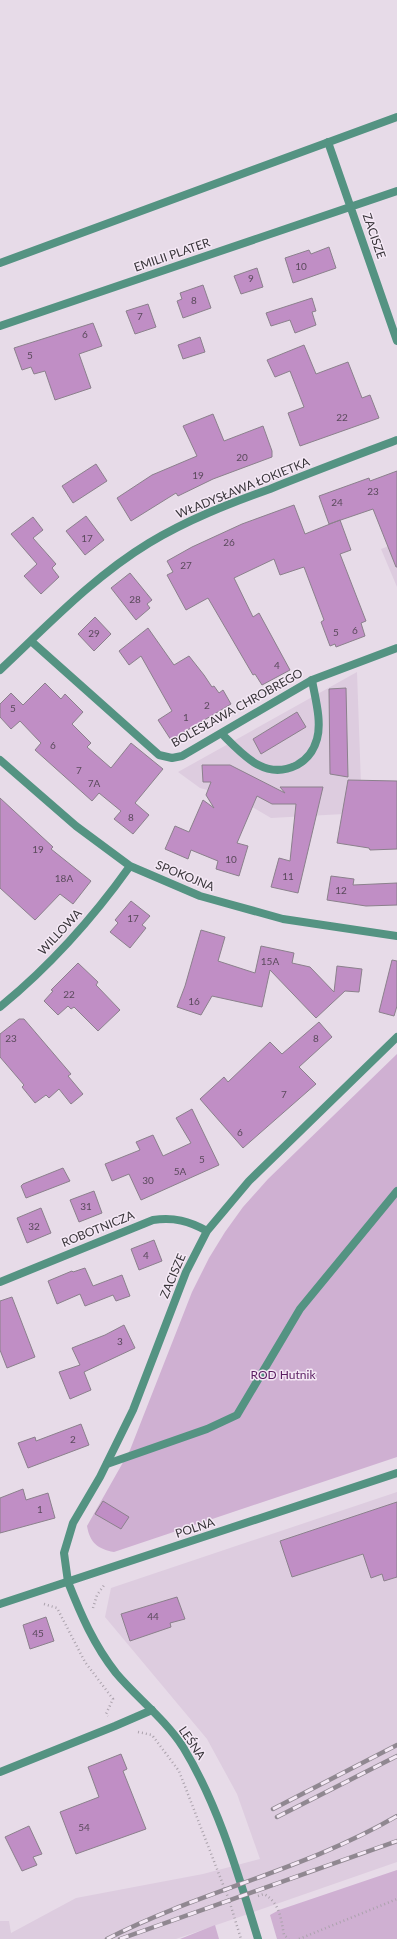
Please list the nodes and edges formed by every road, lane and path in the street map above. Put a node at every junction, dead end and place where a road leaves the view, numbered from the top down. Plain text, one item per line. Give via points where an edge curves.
1 (397, 117) edge
2 (328, 142) junction
3 (397, 191) edge
4 (352, 207) junction
5 (0, 263) edge
6 (0, 326) edge
7 (397, 341) edge
8 (397, 440) edge
9 (32, 640) junction
10 (397, 648) edge
11 (0, 670) edge
12 (312, 680) junction
13 (222, 734) junction
14 (0, 760) edge
15 (130, 866) junction
16 (397, 936) edge
17 (0, 1007) edge
18 (397, 1037) edge
19 (397, 1191) edge
20 (207, 1231) junction
21 (0, 1282) edge
22 (107, 1464) junction
23 (397, 1473) edge
24 (68, 1582) junction
25 (0, 1604) edge
26 (63, 1618) dead end
27 (152, 1710) junction
28 (115, 1726) junction
29 (0, 1772) edge
30 (397, 1899) edge
31 (246, 1900) junction
32 (241, 1939) edge
33 (258, 1939) edge
34 (289, 1939) edge
35 (299, 1939) edge

1 - 2 street
2 - 4 street, ZACISZE
2 - 5 street
3 - 4 street, ZACISZE
4 - 6 street, EMILII PLATER
4 - 7 street, ZACISZE
8 - 9 street, WŁADYSŁAWA ŁOKIETKA via 181,524 117,564 79,595
9 - 11 street, WŁADYSŁAWA ŁOKIETKA
9 - 13 street, BOLESŁAWA CHROBREGO via 159,755 172,758 182,756
10 - 12 street, BOLESŁAWA CHROBREGO
12 - 13 street, BOLESŁAWA CHROBREGO
12 - 13 street via 318,737 313,752 302,762 289,769 266,769 246,758
14 - 15 street, SPOKOJNA via 76,826
15 - 16 street, SPOKOJNA via 200,896 283,919
15 - 17 street, WILLOWA via 64,948
18 - 20 street, ZACISZE via 249,1181
19 - 22 street via 300,1309 238,1415 207,1429
20 - 21 street, ROBOTNICZA via 178,1219 153,1220
20 - 22 street, ZACISZE via 186,1272 133,1410
22 - 24 street, ZACISZE via 73,1523 64,1553
23 - 24 street, POLNA
24 - 25 street, POLNA
24 - 27 street, LEŚNA via 94,1642 116,1673
26 - 28 path via 85,1662 113,1699 106,1714
27 - 28 street
27 - 31 street, LEŚNA via 182,1746 202,1781
28 - 29 street
28 - 32 path via 124,1734 138,1732 152,1735 179,1771 229,1900
30 - 35 path
31 - 33 street, LEŚNA
31 - 34 path via 264,1894 271,1898 279,1910 284,1936

